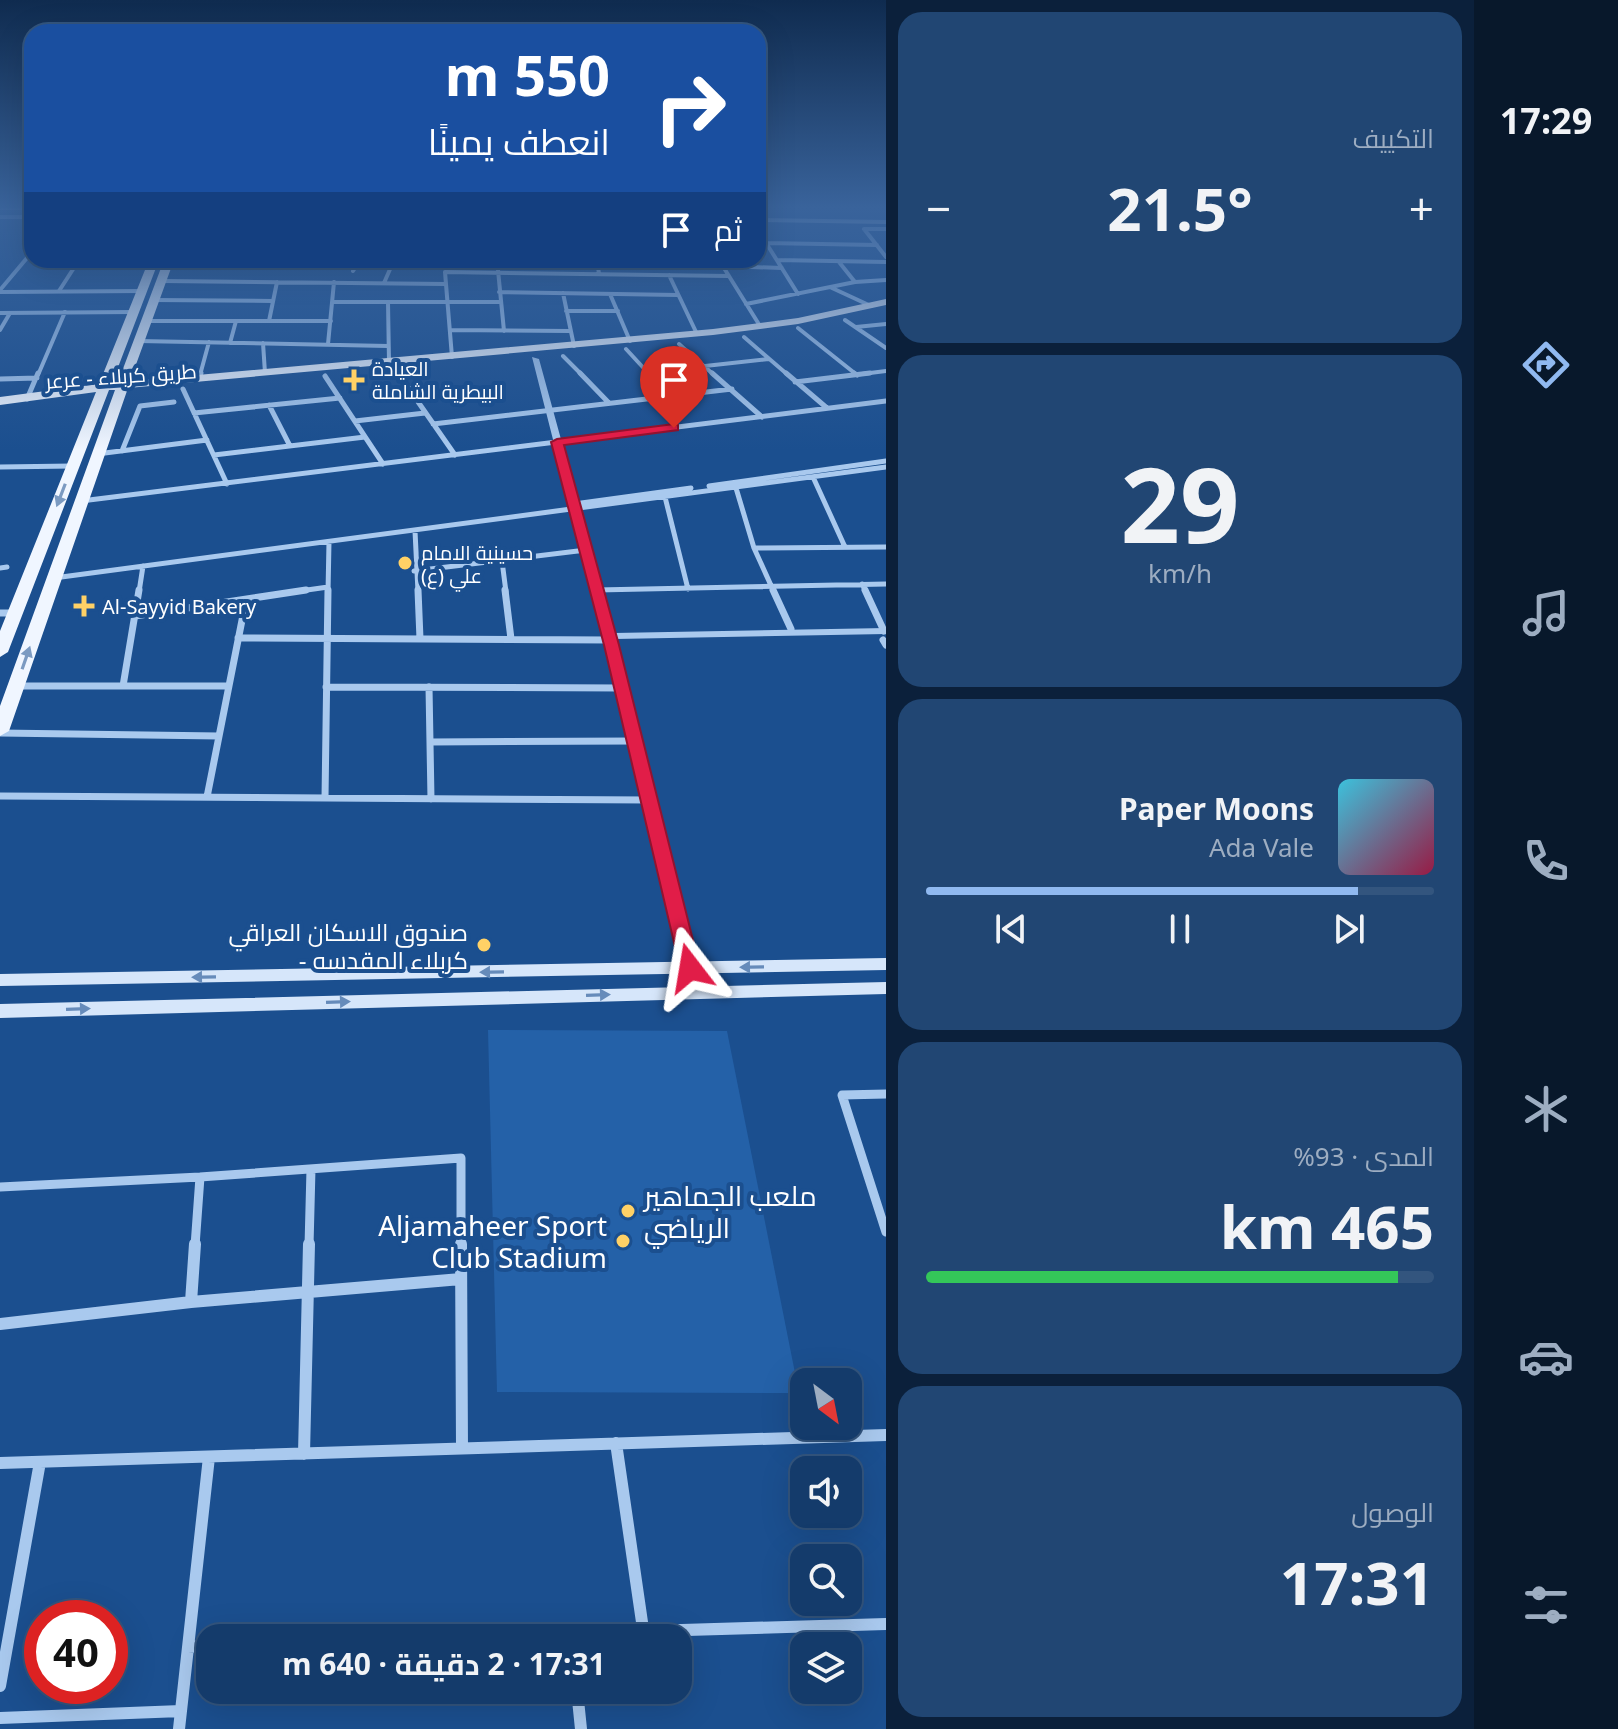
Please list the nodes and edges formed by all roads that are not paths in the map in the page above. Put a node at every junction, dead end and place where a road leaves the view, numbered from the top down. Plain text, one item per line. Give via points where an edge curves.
1 (61, 288) edge
2 (142, 288) edge
3 (159, 288) edge
4 (276, 288) edge
5 (333, 288) edge
6 (446, 288) edge
7 (499, 288) edge
8 (576, 288) edge
9 (675, 288) edge
10 (736, 288) edge
11 (794, 288) edge
12 (828, 288) edge
13 (832, 288) edge
14 (0, 291) edge
15 (59, 291) junction
16 (141, 291) junction
17 (499, 292) junction
18 (563, 293) junction
19 (577, 293) junction
20 (610, 294) junction
21 (798, 294) junction
22 (678, 295) junction
23 (154, 300) junction
24 (273, 301) junction
25 (332, 302) junction
26 (388, 302) junction
27 (447, 302) junction
28 (501, 302) junction
29 (886, 302) edge
30 (746, 304) junction
31 (871, 306) junction
32 (566, 311) junction
33 (618, 311) junction
34 (886, 311) edge
35 (65, 312) junction
36 (133, 312) junction
37 (0, 313) edge
38 (10, 313) junction
39 (147, 321) junction
40 (236, 321) junction
41 (269, 321) junction
42 (331, 321) junction
43 (840, 321) junction
44 (886, 324) edge
45 (801, 325) junction
46 (760, 326) junction
47 (0, 330) edge
48 (450, 330) junction
49 (504, 331) junction
50 (570, 331) junction
51 (697, 334) junction
52 (744, 337) junction
53 (139, 341) junction
54 (209, 342) junction
55 (230, 343) junction
56 (263, 343) junction
57 (328, 344) junction
58 (679, 344) junction
59 (628, 345) junction
60 (388, 346) junction
61 (574, 346) junction
62 (886, 348) edge
63 (563, 356) junction
64 (452, 357) junction
65 (535, 359) junction
66 (769, 359) junction
67 (392, 366) junction
68 (705, 366) junction
69 (110, 371) junction
70 (886, 371) edge
71 (265, 373) junction
72 (857, 375) junction
73 (325, 376) junction
74 (37, 378) junction
75 (0, 379) edge
76 (199, 379) junction
77 (795, 382) junction
78 (122, 387) junction
79 (146, 388) junction
80 (183, 389) junction
81 (732, 389) junction
82 (101, 392) junction
83 (670, 396) junction
84 (340, 398) junction
85 (27, 399) junction
86 (0, 401) edge
87 (886, 401) edge
88 (174, 402) dead end
89 (609, 403) junction
90 (269, 405) junction
91 (827, 408) junction
92 (549, 410) junction
93 (194, 413) junction
94 (425, 413) junction
95 (762, 417) junction
96 (355, 421) junction
97 (88, 424) junction
98 (108, 424) junction
99 (433, 424) junction
100 (365, 437) junction
101 (207, 440) junction
102 (557, 442) junction
103 (290, 446) junction
104 (122, 451) junction
105 (97, 454) junction
106 (214, 455) junction
107 (455, 455) junction
108 (886, 461) edge
109 (383, 464) junction
110 (72, 466) junction
111 (0, 467) edge
112 (884, 468) edge
113 (886, 475) edge
114 (813, 477) junction
115 (227, 484) junction
116 (736, 488) junction
117 (665, 497) junction
118 (80, 502) junction
119 (575, 507) junction
120 (415, 531) junction
121 (329, 542) junction
122 (845, 547) junction
123 (886, 547) edge
124 (754, 548) junction
125 (586, 550) junction
126 (502, 561) junction
127 (143, 566) junction
128 (414, 571) junction
129 (53, 578) junction
130 (862, 584) junction
131 (886, 584) edge
132 (328, 587) junction
133 (770, 587) junction
134 (688, 589) junction
135 (597, 590) junction
136 (246, 600) junction
137 (8, 613) edge
138 (135, 616) junction
139 (791, 629) dead end
140 (885, 637) edge
141 (238, 638) junction
142 (327, 638) junction
143 (420, 639) junction
144 (511, 639) junction
145 (610, 640) junction
146 (0, 652) edge
147 (16, 686) junction
148 (123, 686) junction
149 (229, 686) junction
150 (326, 687) junction
151 (429, 687) junction
152 (622, 688) junction
153 (0, 732) edge
154 (219, 736) junction
155 (635, 741) junction
156 (430, 742) junction
157 (0, 796) edge
158 (207, 797) junction
159 (325, 798) junction
160 (431, 799) junction
161 (649, 800) junction
162 (850, 964) junction
163 (886, 964) edge
164 (801, 966) junction
165 (690, 968) junction
166 (0, 980) edge
167 (51, 980) junction
168 (886, 988) edge
169 (856, 989) junction
170 (810, 990) junction
171 (40, 1010) junction
172 (0, 1011) edge
173 (886, 1094) edge
174 (311, 1169) junction
175 (200, 1177) junction
176 (0, 1187) edge
177 (886, 1232) edge
178 (461, 1279) junction
179 (309, 1292) junction
180 (191, 1302) junction
181 (0, 1324) edge
182 (886, 1435) edge
183 (616, 1443) junction
184 (462, 1448) junction
185 (304, 1454) junction
186 (209, 1457) junction
187 (40, 1462) junction
188 (0, 1463) edge
189 (642, 1624) edge
190 (886, 1624) edge
191 (692, 1628) edge
192 (188, 1647) junction
193 (196, 1647) edge
194 (0, 1686) edge
195 (578, 1704) edge
196 (181, 1711) junction
197 (0, 1718) edge
198 (179, 1729) edge
199 (581, 1729) edge

1 - 15 street
2 - 16 main road
3 - 23 main road
4 - 24 street
5 - 25 street
6 - 27 street
7 - 17 street
8 - 19 street
9 - 22 street
10 - 30 street
11 - 21 street
12 - 21 street
13 - 31 street
14 - 15 street
15 - 16 street
16 - 36 main road
17 - 18 street
17 - 28 street
18 - 19 street
18 - 32 street
19 - 20 street
20 - 22 street
20 - 33 street
21 - 30 street
22 - 51 street
23 - 24 street
23 - 39 main road
24 - 41 street
25 - 26 street
25 - 42 street
26 - 27 street
26 - 60 street
27 - 28 street
27 - 48 street
28 - 49 street
29 - 31 main road, طريق كربلاء - عرعر
30 - 46 street
31 - 43 main road, طريق كربلاء - عرعر
32 - 33 street
32 - 50 street
33 - 59 street
34 - 43 main road, طريق كربلاء - عرعر
35 - 36 street
35 - 38 street
35 - 74 street
36 - 69 main road
37 - 38 street
38 - 47 street
39 - 40 street
39 - 53 main road
40 - 41 street
40 - 55 street
41 - 42 street
42 - 57 street
43 - 44 street
43 - 45 main road, طريق كربلاء - عرعر
43 - 62 street
45 - 46 main road, طريق كربلاء - عرعر
45 - 52 main road, طريق كربلاء - عرعر
45 - 72 street
46 - 51 main road, طريق كربلاء - عرعر
48 - 49 street
48 - 64 street
49 - 50 street
50 - 61 street
51 - 59 main road, طريق كربلاء - عرعر
52 - 58 main road, طريق كربلاء - عرعر
52 - 66 street
53 - 54 street
53 - 78 main road
54 - 55 street
54 - 76 street
55 - 56 street
56 - 57 street
56 - 71 street
57 - 60 street
58 - 59 main road, طريق كربلاء - عرعر
58 - 68 street
59 - 61 main road, طريق كربلاء - عرعر
59 - 63 main road, طريق كربلاء - عرعر
59 - 83 street
60 - 67 street
61 - 64 main road, طريق كربلاء - عرعر
63 - 65 main road, طريق كربلاء - عرعر
63 - 89 street
64 - 67 main road, طريق كربلاء - عرعر
65 - 67 main road, طريق كربلاء - عرعر
65 - 92 street
66 - 68 street
66 - 77 street
67 - 71 main road, طريق كربلاء - عرعر
67 - 73 main road, طريق كربلاء - عرعر
67 - 94 street
68 - 81 street
69 - 78 main road
69 - 82 main road
70 - 72 street
71 - 76 main road, طريق كربلاء - عرعر
72 - 77 street
73 - 80 main road, طريق كربلاء - عرعر
73 - 84 street
74 - 75 street
74 - 85 street
76 - 79 main road, طريق كربلاء - عرعر
77 - 91 street
78 - 79 main road via 132,381
78 - 79 main road via 126,398
78 - 82 main road, طريق كربلاء - عرعر
78 - 98 main road
79 - 80 main road, طريق كربلاء - عرعر
80 - 93 street
81 - 83 street
81 - 95 street
82 - 85 main road, طريق كربلاء - عرعر
82 - 97 main road
83 - 89 street
84 - 90 street
84 - 96 street
85 - 86 main road, طريق كربلاء - عرعر
87 - 91 street
88 - 104 street via 140,406
89 - 92 street
90 - 93 street
90 - 103 street
91 - 95 street
92 - 99 street
92 - 102 street
93 - 101 street
94 - 96 street
94 - 99 street
95 - 102 street
96 - 100 street
97 - 98 main road
97 - 110 main road
98 - 105 main road
99 - 107 street
100 - 103 street
100 - 109 street
101 - 104 street
101 - 106 street
102 - 107 street
102 - 119 street
103 - 106 street
104 - 105 street
105 - 118 main road
106 - 115 street
107 - 109 street
108 - 119 street
109 - 115 street
110 - 111 street
110 -> 137 main road
112 - 113 street
112 - 114 street
114 - 116 street
114 - 122 street
115 - 118 street
116 - 117 street
116 - 124 street
117 - 119 street
117 - 134 street
118 - 129 main road
119 - 120 street
119 - 125 street
120 - 121 street
120 - 128 street
121 - 127 street
121 - 132 street
122 - 123 street
122 - 124 street
124 - 133 street
125 - 126 street
125 - 135 street
126 - 128 street
126 - 144 street
127 - 129 street
127 - 138 street
128 - 143 street
147 -> 129 main road
130 - 131 street
130 - 133 street
130 - 140 street
132 - 136 street
132 - 142 street
133 - 134 street
133 - 139 street
134 - 135 street
135 - 145 street
136 - 138 street
136 - 141 street
137 - 146 main road
138 - 148 street
140 - 145 street
141 - 142 street
141 - 149 street
142 - 143 street
142 - 150 street
143 - 144 street
144 - 145 street
145 - 152 street
147 - 148 street
147 - 153 main road
148 - 149 street
149 - 154 street
150 - 151 street
150 - 159 street
151 - 152 street
151 - 156 street
152 - 155 street
153 - 154 street
154 - 158 street
155 - 156 street
155 - 161 street
156 - 160 street
157 - 158 street
158 - 159 street
159 - 160 street
160 - 161 street
161 - 165 street
162 - 163 main road
162 - 164 main road
162 - 169 main road via 846,976
164 -> 165 main road
164 - 170 main road via 814,980
165 -> 167 main road
166 - 167 main road
167 - 171 main road via 35,994
168 - 169 main road
169 - 170 main road
171 -> 170 main road
171 - 172 main road
173 - 177 street via 842,1095
174 - 175 street
174 - 178 street via 461,1158
174 - 179 street
175 - 176 street
175 - 180 street
178 - 179 street
178 - 184 street
179 - 180 street
179 - 185 street
180 - 181 street
182 - 183 street
183 - 184 street
183 - 189 street
184 - 185 street
185 - 186 street
186 - 187 street
186 - 192 street
187 - 188 street
187 - 194 street
190 - 191 street
192 - 193 street
192 - 196 street
195 - 199 street
196 - 197 street
196 - 198 street

